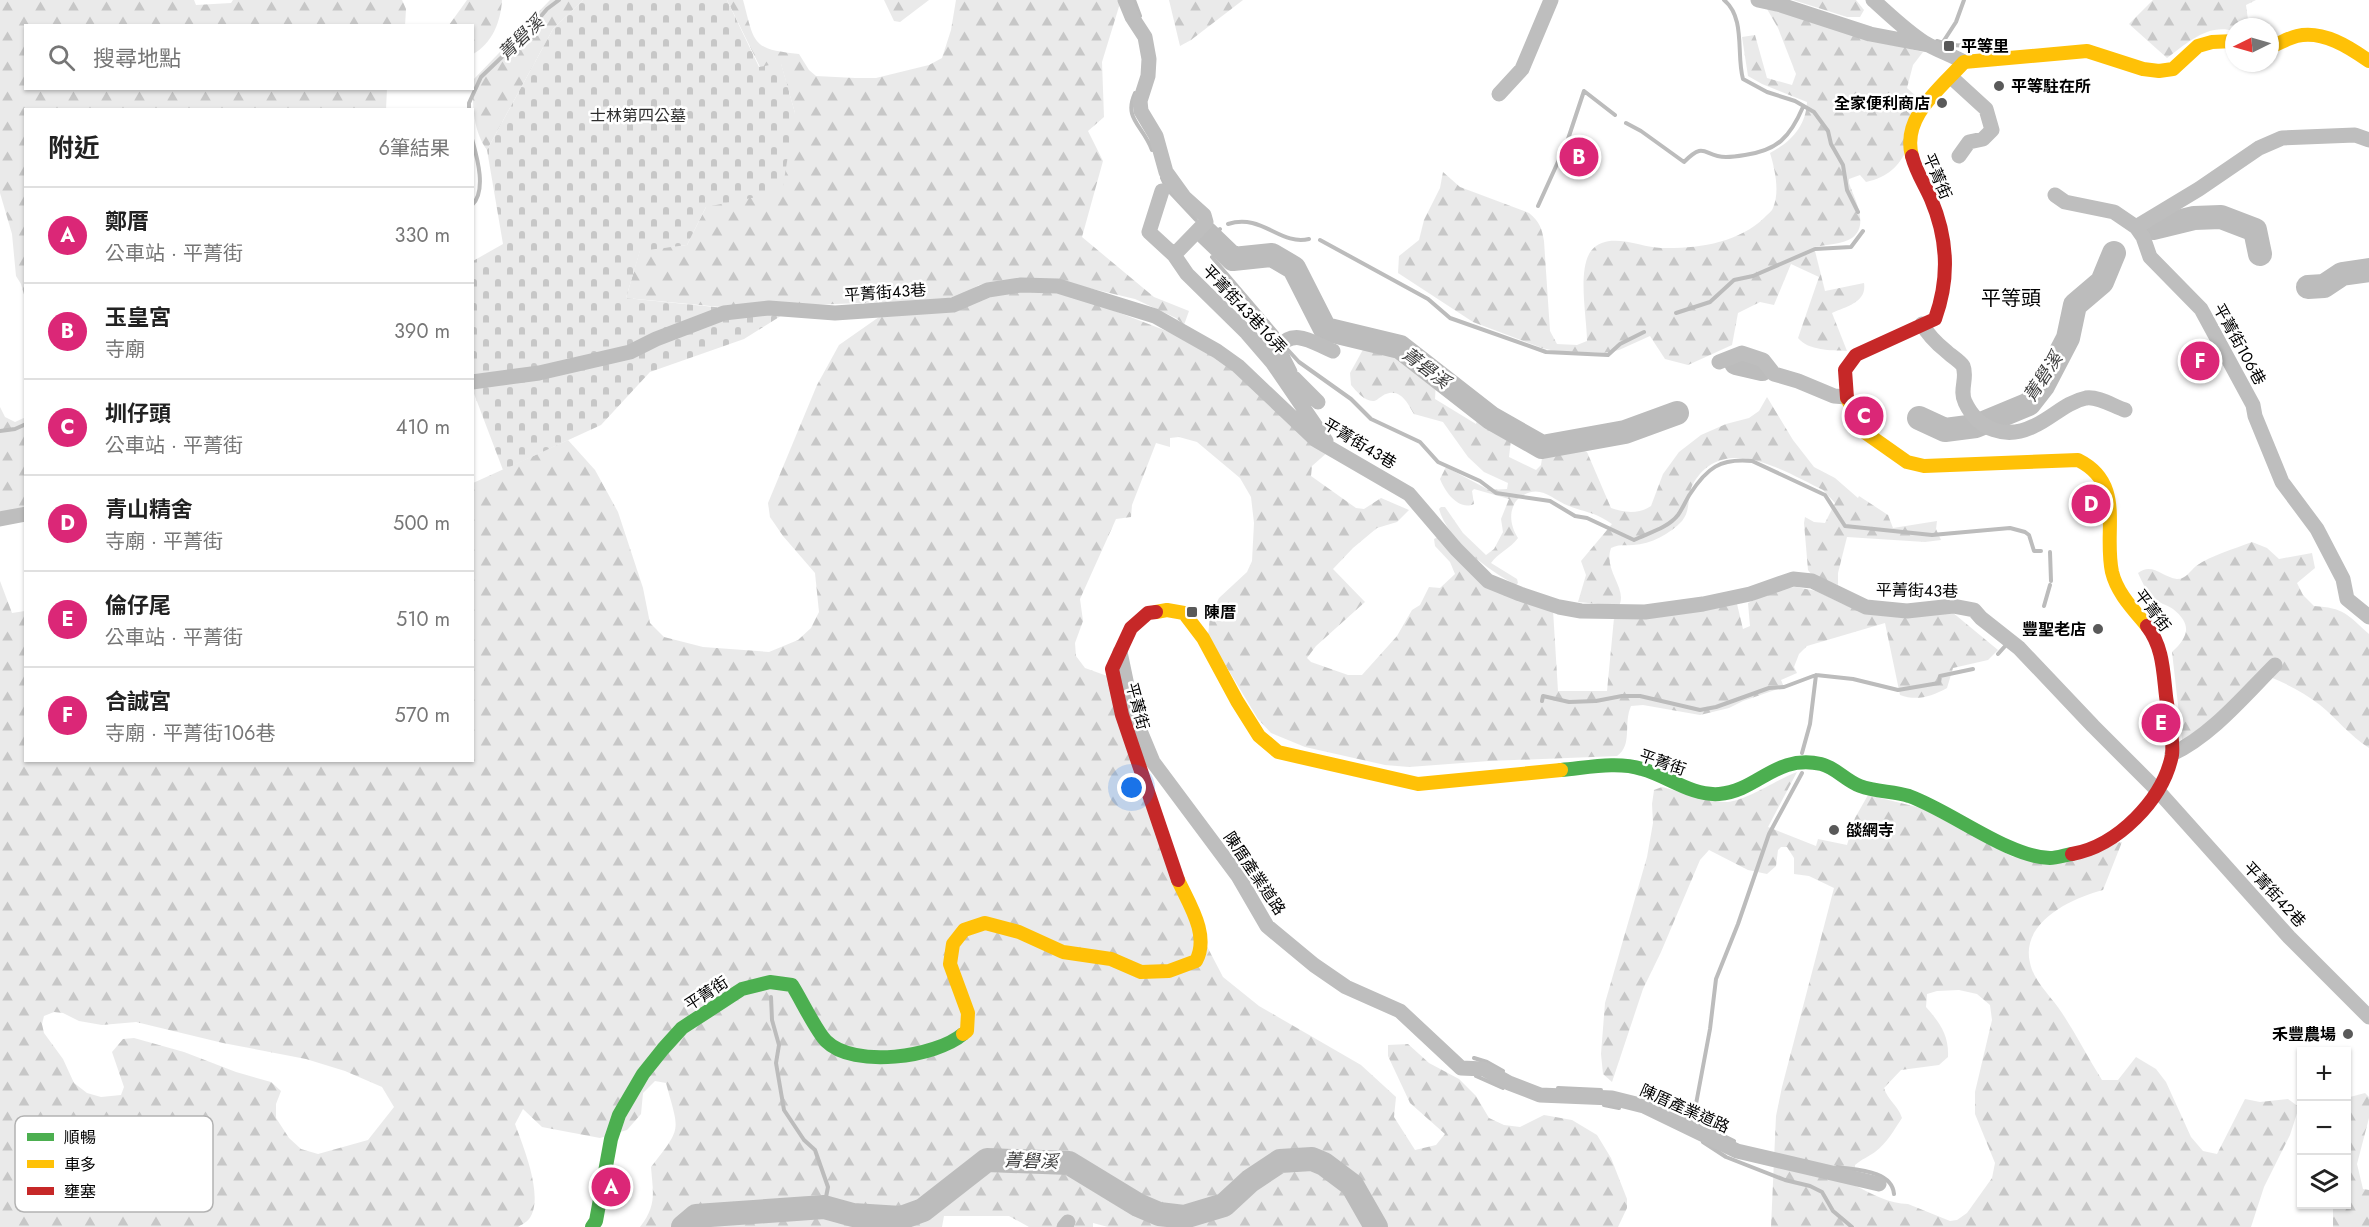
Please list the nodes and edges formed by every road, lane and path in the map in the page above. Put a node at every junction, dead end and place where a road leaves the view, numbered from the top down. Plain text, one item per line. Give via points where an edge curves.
1 (1125, 0) edge
2 (1551, 0) edge
3 (1758, 0) edge
4 (1873, 0) edge
5 (2225, 41) edge
6 (2279, 43) edge
7 (1928, 45) junction
8 (2369, 61) edge
9 (1964, 62) junction
10 (1951, 77) junction
11 (1499, 94) dead end
12 (2369, 140) edge
13 (1959, 156) dead end
14 (1162, 190) dead end
15 (2055, 195) dead end
16 (2136, 227) junction
17 (1174, 255) junction
18 (1922, 324) junction
19 (1333, 351) dead end
20 (1719, 362) dead end
21 (1291, 381) junction
22 (474, 382) edge
23 (1846, 397) junction
24 (1318, 402) dead end
25 (2125, 410) dead end
26 (1330, 447) junction
27 (24, 514) edge
28 (0, 519) edge
29 (2369, 617) edge
30 (1120, 651) junction
31 (2275, 665) dead end
32 (2172, 754) junction
33 (2158, 792) junction
34 (2369, 1017) edge
35 (1879, 1184) dead end
36 (592, 1227) edge

1 - 17 street via 1145,37 1149,59 1141,111 1156,136 1166,172 1206,222
2 - 11 street via 1522,69
3 - 7 street via 1870,34
4 - 7 street
5 - 9 street via 2198,46 2173,69 2159,72 2087,51
6 - 8 street via 2310,35 2348,47
7 - 9 street
9 - 10 street, 平菁街
10 - 13 street via 1986,109 1992,129 1983,139 1970,142
10 - 18 street, 平菁街 via 1914,120 1909,137 1911,157 1932,201 1945,244 1946,286 1935,319
12 - 16 street via 2355,135 2282,138 2259,148
14 - 17 street, 平菁街43巷16弄 via 1149,232
15 - 16 street via 2065,202 2114,212
16 - 29 street, 平菁街106巷 via 2150,257 2201,309 2253,405 2282,482 2318,529 2343,579 2347,599
17 - 21 street, 平菁街43巷16弄
18 - 23 street, 平菁街 via 1856,356 1845,370
18 - 25 street via 1962,365 1964,401 1985,427 1994,431 2019,431 2034,426 2086,398
19 - 21 street via 1296,336 1283,341 1278,348
20 - 23 street via 1742,353 1763,360 1773,374
21 - 24 street
21 - 26 street, 平菁街43巷16弄
22 - 26 street, 平菁街43巷 via 539,373 630,352 724,313 769,308 835,313 953,305 988,290 1021,285 1058,286 1155,316 1217,351 1316,440
23 - 32 street, 平菁街 via 1863,431 1907,462 1924,466 2079,460 2099,475 2110,500 2112,572 2118,591 2155,637 2162,655
26 - 33 street, 平菁街43巷 via 1408,494 1488,581 1559,608 1645,612 1750,594 1793,579 1812,581 1866,607 1907,611 1953,606 1974,610 2019,648
27 - 28 street
30 - 33 street, 平菁街 via 1131,628 1148,613 1167,610 1184,614 1203,638 1259,736 1278,752 1418,784 1615,766 1641,768 1696,791 1718,794 1735,791 1777,768 1800,761 1824,764 1858,786 1908,796 2017,851 2050,858 2083,852 2124,830
30 - 35 street, 陳厝產業道路 via 1133,714 1154,762 1238,876 1267,926 1346,987 1400,1011 1461,1068 1484,1069 1540,1095 1612,1098 1644,1106 1737,1151
30 - 36 street, 平菁街 via 1112,669 1116,693 1171,864 1199,928 1202,950 1196,961 1169,971 1141,972 1112,959 1063,952 1018,932 985,923 964,930 953,944 950,964 968,1013 967,1031 954,1042 891,1058 858,1056 826,1041 792,986 770,982 742,989 682,1028 643,1074 611,1139
31 - 32 street via 2229,711 2188,746
32 - 33 street, 平菁街
33 - 34 street, 平菁街42巷 via 2289,937

